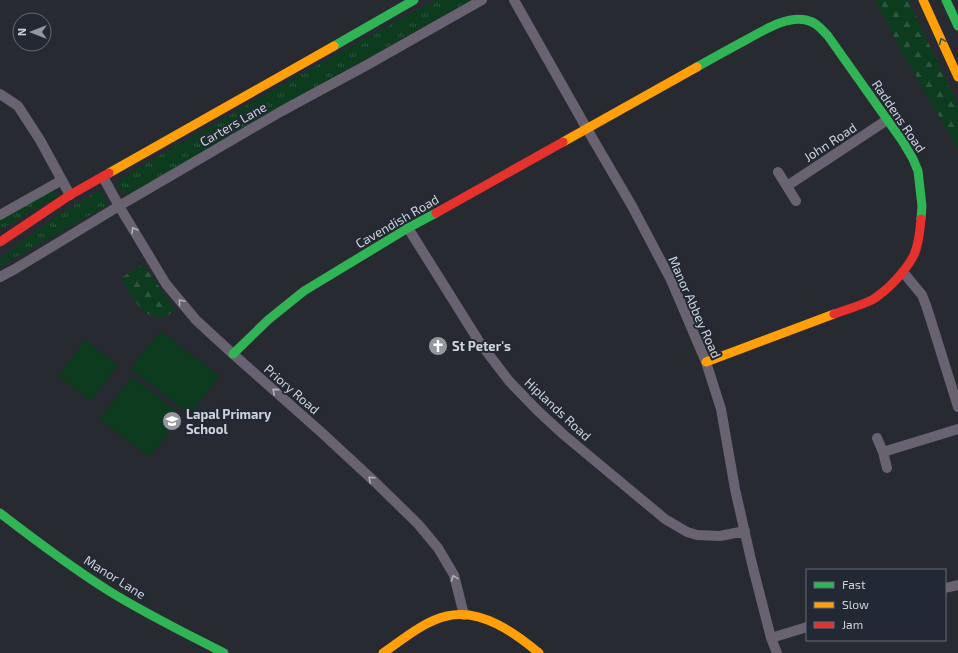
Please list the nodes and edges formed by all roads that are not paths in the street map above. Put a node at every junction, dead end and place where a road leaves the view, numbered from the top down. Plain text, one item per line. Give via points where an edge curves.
1 (412, 0) edge
2 (482, 0) edge
3 (514, 0) edge
4 (923, 0) edge
5 (946, 0) edge
6 (958, 26) edge
7 (958, 77) edge
8 (0, 94) edge
9 (887, 120) junction
10 (587, 129) junction
11 (778, 172) dead end
12 (103, 177) junction
13 (62, 180) junction
14 (787, 186) junction
15 (70, 195) junction
16 (796, 200) dead end
17 (119, 206) junction
18 (0, 215) edge
19 (408, 228) junction
20 (0, 242) edge
21 (903, 272) junction
22 (0, 277) edge
23 (233, 354) junction
24 (706, 362) junction
25 (958, 407) edge
26 (958, 429) edge
27 (877, 438) dead end
28 (883, 452) junction
29 (887, 468) dead end
30 (0, 513) edge
31 (745, 531) junction
32 (958, 585) edge
33 (946, 588) edge
34 (464, 615) junction
35 (806, 627) edge
36 (772, 638) junction
37 (224, 653) edge
38 (383, 653) edge
39 (539, 653) edge
40 (777, 653) edge

1 - 12 main road, Carters Lane via 287,74
2 - 17 street, Carters Lane via 280,112
3 - 10 street, Manor Abbey Road
7 -> 4 main road
5 - 6 main road
8 - 13 street via 18,106
9 - 10 main road, Raddens Road via 828,36 816,24 804,19 778,24
9 - 14 street, John Road
9 - 21 main road, Raddens Road via 914,159 921,197 920,232 914,254
10 - 19 main road, Cavendish Road
10 - 24 street, Manor Abbey Road via 671,280
11 - 14 street
12 - 15 main road, Carters Lane
12 - 17 street, Priory Road
13 - 15 street
13 - 18 street
14 - 16 street
15 - 20 main road, Carters Lane
17 - 22 street, Carters Lane
23 -> 17 street, Priory Road via 196,320 166,284
19 - 23 main road, Cavendish Road via 304,291 268,320
19 - 31 street, Hiplands Road via 480,343 509,382 564,436 665,519 687,532 697,536 720,536
21 - 24 main road, Raddens Road via 871,300
21 - 25 street via 922,295
34 -> 23 street, Priory Road via 454,575 438,548 418,524 321,432
24 - 31 street, Manor Abbey Road via 721,409 734,489
26 - 28 street
27 - 28 street
28 - 29 street
30 - 37 main road, Manor Lane via 109,591
31 - 36 street, Manor Abbey Road
32 - 33 street
34 - 38 main road via 447,616 425,625
34 - 39 main road via 479,618 512,632
35 - 36 street
36 - 40 street, Manor Abbey Road

